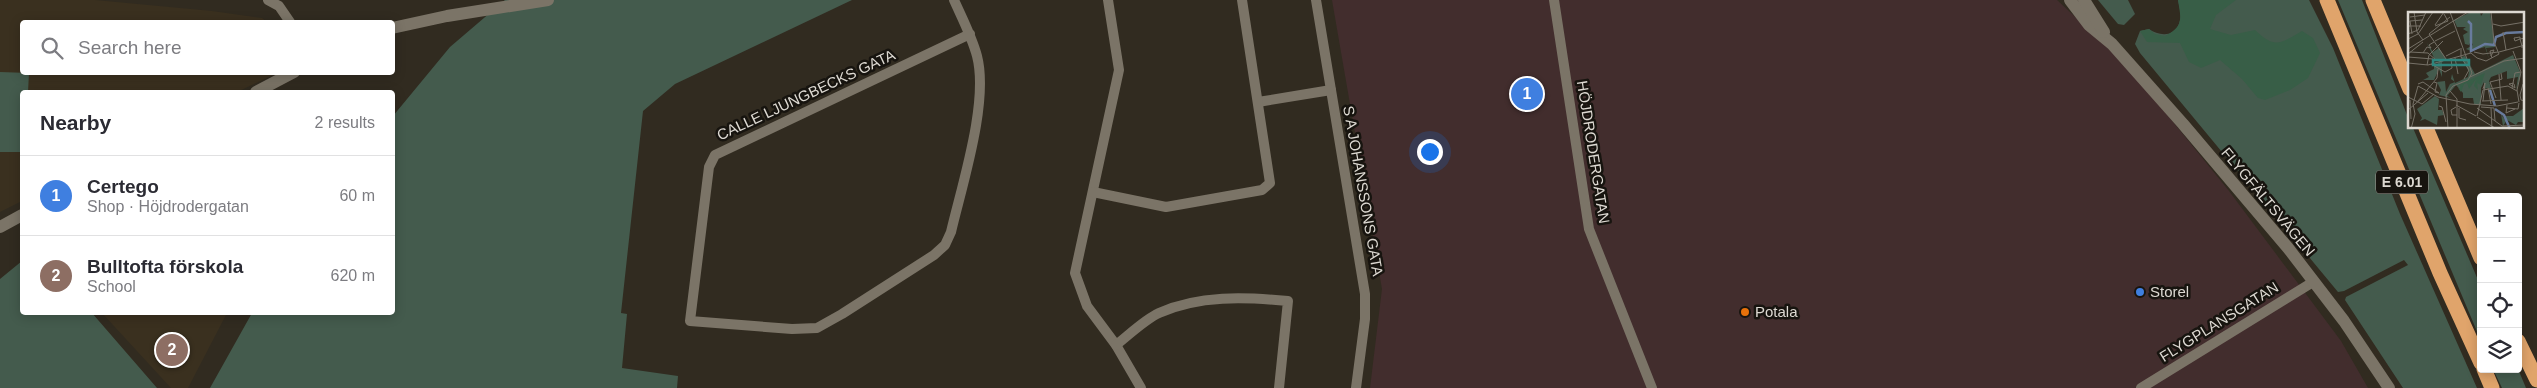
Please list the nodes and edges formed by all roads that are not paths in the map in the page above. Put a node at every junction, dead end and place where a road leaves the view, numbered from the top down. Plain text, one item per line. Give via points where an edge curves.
1 (268, 0) edge
2 (548, 0) edge
3 (954, 0) edge
4 (1108, 0) edge
5 (1242, 0) edge
6 (1316, 0) edge
7 (1554, 0) edge
8 (2070, 0) edge
9 (2084, 0) edge
10 (2326, 0) edge
11 (2373, 0) edge
12 (289, 20) edge
13 (395, 27) edge
14 (970, 34) junction
15 (2112, 44) junction
16 (288, 75) edge
17 (2408, 84) edge
18 (260, 90) edge
19 (1331, 90) junction
20 (1258, 102) junction
21 (2426, 129) edge
22 (1093, 192) junction
23 (20, 216) edge
24 (0, 227) edge
25 (2477, 249) edge
26 (2313, 282) junction
27 (1116, 345) junction
28 (2522, 349) edge
29 (2477, 354) edge
30 (2486, 373) edge
31 (2537, 380) edge
32 (1141, 388) edge
33 (1279, 388) edge
34 (1283, 388) edge
35 (1356, 388) edge
36 (1652, 388) edge
37 (2141, 388) edge
38 (2389, 388) edge
39 (2492, 388) edge

1 - 12 street via 279,6
2 - 13 street
3 - 14 street, CALLE LJUNGBECKS GATA
4 - 22 street via 1119,70
5 - 20 street
6 - 19 street, S A JOHANSSONS GATA
7 - 36 street, HÖJDRODERGATAN via 1589,229
8 - 15 street, FLYGFÄLTSVÄGEN via 2089,25
9 - 15 street, FLYGFÄLTSVÄGEN
10 - 29 highway, E 6.01
11 - 17 highway
14 - 14 street, CALLE LJUNGBECKS GATA via 979,66 979,109 951,232 945,245 817,328 792,330 690,321 709,167 715,156
15 - 26 street, FLYGFÄLTSVÄGEN via 2288,248
16 - 18 street
19 - 20 street
19 - 35 street, S A JOHANSSONS GATA via 1365,294
20 - 22 street via 1271,178 1262,190 1166,207
21 - 25 highway, E 6.01
22 - 27 street via 1076,273 1087,306
23 - 24 street
26 - 37 street, FLYGPLANSGATAN
26 - 38 street, FLYGFÄLTSVÄGEN
27 - 32 street
27 - 33 street via 1158,313 1192,303 1236,297 1288,301
28 - 31 highway
30 - 39 highway
33 - 34 street

